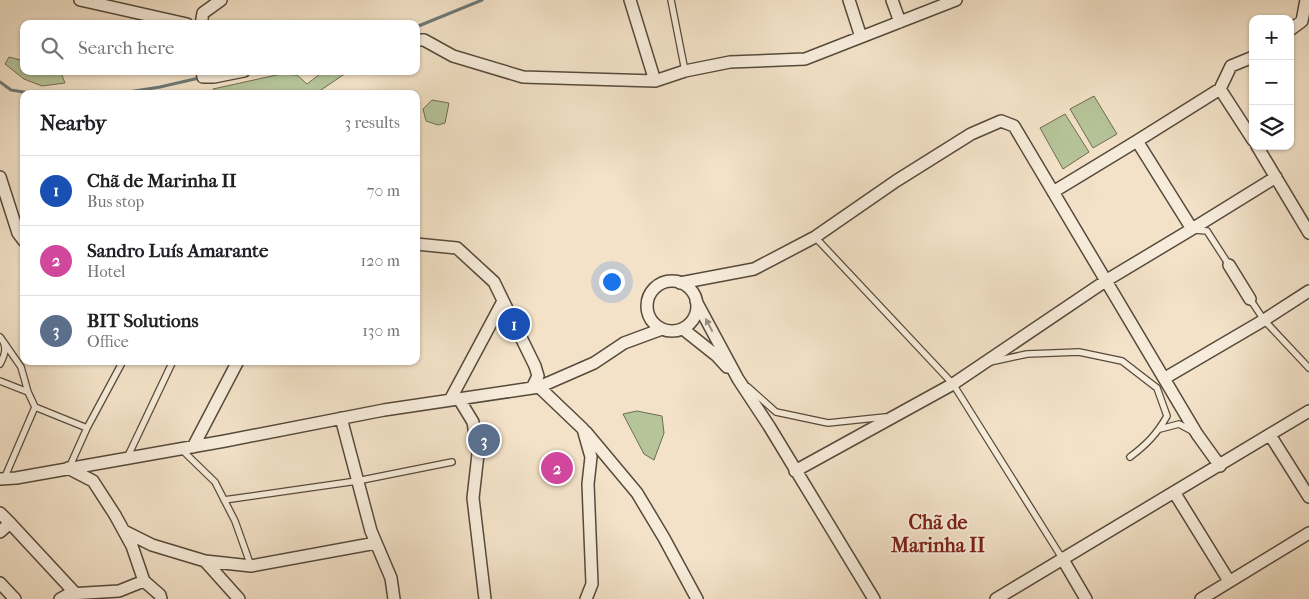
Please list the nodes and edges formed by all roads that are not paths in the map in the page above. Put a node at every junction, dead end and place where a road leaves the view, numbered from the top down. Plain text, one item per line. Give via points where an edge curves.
1 (80, 0) edge
2 (221, 0) edge
3 (630, 0) edge
4 (671, 0) edge
5 (849, 0) edge
6 (892, 0) edge
7 (956, 0) edge
8 (1306, 0) edge
9 (930, 4) edge
10 (169, 20) edge
11 (202, 20) edge
12 (900, 22) junction
13 (1294, 27) edge
14 (861, 36) junction
15 (420, 40) edge
16 (1249, 59) edge
17 (685, 71) junction
18 (203, 75) edge
19 (224, 75) edge
20 (655, 81) junction
21 (1220, 88) junction
22 (1249, 134) edge
23 (1137, 141) junction
24 (1260, 150) edge
25 (1276, 176) junction
26 (0, 177) edge
27 (1053, 192) junction
28 (1192, 229) junction
29 (1309, 233) edge
30 (20, 236) edge
31 (815, 237) junction
32 (420, 244) edge
33 (1229, 265) joint
34 (1107, 280) junction
35 (680, 283) junction
36 (1309, 291) edge
37 (1250, 299) joint
38 (503, 301) junction
39 (696, 301) junction
40 (1264, 320) junction
41 (662, 329) junction
42 (683, 329) junction
43 (2, 339) edge
44 (0, 364) edge
45 (981, 364) junction
46 (121, 365) edge
47 (171, 365) edge
48 (236, 365) edge
49 (534, 366) junction
50 (1309, 368) edge
51 (1165, 378) junction
52 (738, 379) junction
53 (0, 381) edge
54 (555, 381) junction
55 (953, 384) junction
56 (536, 388) junction
57 (28, 392) junction
58 (454, 399) junction
59 (35, 407) junction
60 (1309, 411) edge
61 (894, 416) junction
62 (341, 418) junction
63 (87, 428) junction
64 (583, 429) junction
65 (1160, 429) junction
66 (1198, 434) junction
67 (1270, 435) junction
68 (192, 446) junction
69 (180, 449) junction
70 (1130, 457) dead end
71 (127, 458) junction
72 (452, 462) dead end
73 (1220, 466) junction
74 (68, 468) junction
75 (796, 471) junction
76 (2, 479) edge
77 (357, 481) junction
78 (1174, 492) junction
79 (1309, 497) edge
80 (224, 500) junction
81 (0, 513) edge
82 (10, 523) junction
83 (124, 531) junction
84 (0, 532) edge
85 (1309, 533) edge
86 (376, 543) junction
87 (1062, 558) junction
88 (205, 561) junction
89 (251, 566) junction
90 (144, 581) junction
91 (1229, 581) junction
92 (0, 583) edge
93 (75, 593) junction
94 (15, 599) edge
95 (60, 599) edge
96 (161, 599) edge
97 (239, 599) edge
98 (394, 599) edge
99 (485, 599) edge
100 (586, 599) edge
101 (696, 599) edge
102 (874, 599) edge
103 (996, 599) edge
104 (1086, 599) edge
105 (1201, 599) edge

1 - 10 street
2 - 11 street via 203,13
3 - 20 street
4 - 17 lane
5 - 14 street
6 - 12 street
7 - 9 street
8 - 13 street via 1302,21
9 - 12 street
12 - 14 street
14 - 17 street via 805,59 730,62
15 - 20 street via 453,56 523,77
16 - 21 street via 1231,66
17 - 20 street
18 - 19 street
21 - 22 street
21 - 23 street
23 - 27 street
23 - 28 street
24 - 25 street
25 - 28 street
25 - 29 street
26 - 30 street
27 - 31 street via 1014,126 1001,121 970,134 904,175
27 - 34 street
28 - 33 lane via 1208,231
28 - 34 street
31 - 35 street via 754,269
31 - 55 lane
32 - 38 street via 456,248 494,282
33 - 37 street
34 - 45 street
34 - 51 street
35 - 39 street via 688,287
35 - 41 street via 661,284 648,297 649,316
36 - 40 street
37 - 40 lane
38 - 49 street
38 - 58 street
39 - 42 street via 694,317
52 -> 39 street
40 - 50 lane
40 - 51 street
41 - 42 street
41 - 54 street via 624,343
42 - 52 street via 717,356
43 - 44 lane via 6,354
43 - 57 lane via 21,367
45 - 55 street
45 - 65 lane via 1027,354 1079,352 1122,361 1157,388 1167,416
46 - 63 lane
47 - 71 lane
48 - 68 street
49 - 54 street
49 - 56 street via 538,376
51 - 66 street
52 - 61 lane via 776,412 828,423
52 - 75 street
53 - 57 lane
54 - 56 street
55 - 61 street
55 - 87 lane
56 - 58 street
56 - 64 street
57 - 59 lane
58 - 62 street
58 - 99 street via 473,422 478,454 473,498
59 - 63 lane
59 - 76 lane
60 - 67 street
61 - 75 street
62 - 68 street
62 - 77 street
63 - 74 lane
64 - 100 street via 591,456 588,484 592,584
64 - 101 street via 637,493
65 - 66 lane via 1179,424
65 - 70 lane
66 - 73 street
67 - 73 street
67 - 79 street
68 - 69 street
69 - 71 street
69 - 80 lane via 215,482
71 - 74 street
72 - 77 lane
73 - 78 street
74 - 76 street
74 - 83 street via 93,482
75 - 102 street
77 - 80 lane
77 - 86 street
78 - 87 street
78 - 91 street
80 - 89 lane via 236,521
81 - 82 street
82 - 84 street
82 - 93 street
83 - 88 street via 152,545
83 - 90 street
85 - 91 street
86 - 89 street
86 - 98 street via 391,578
87 - 103 street
87 - 104 street
88 - 89 street
88 - 97 street
90 - 93 street via 119,591
90 - 96 street
91 - 105 street
92 - 94 street
93 - 95 street

